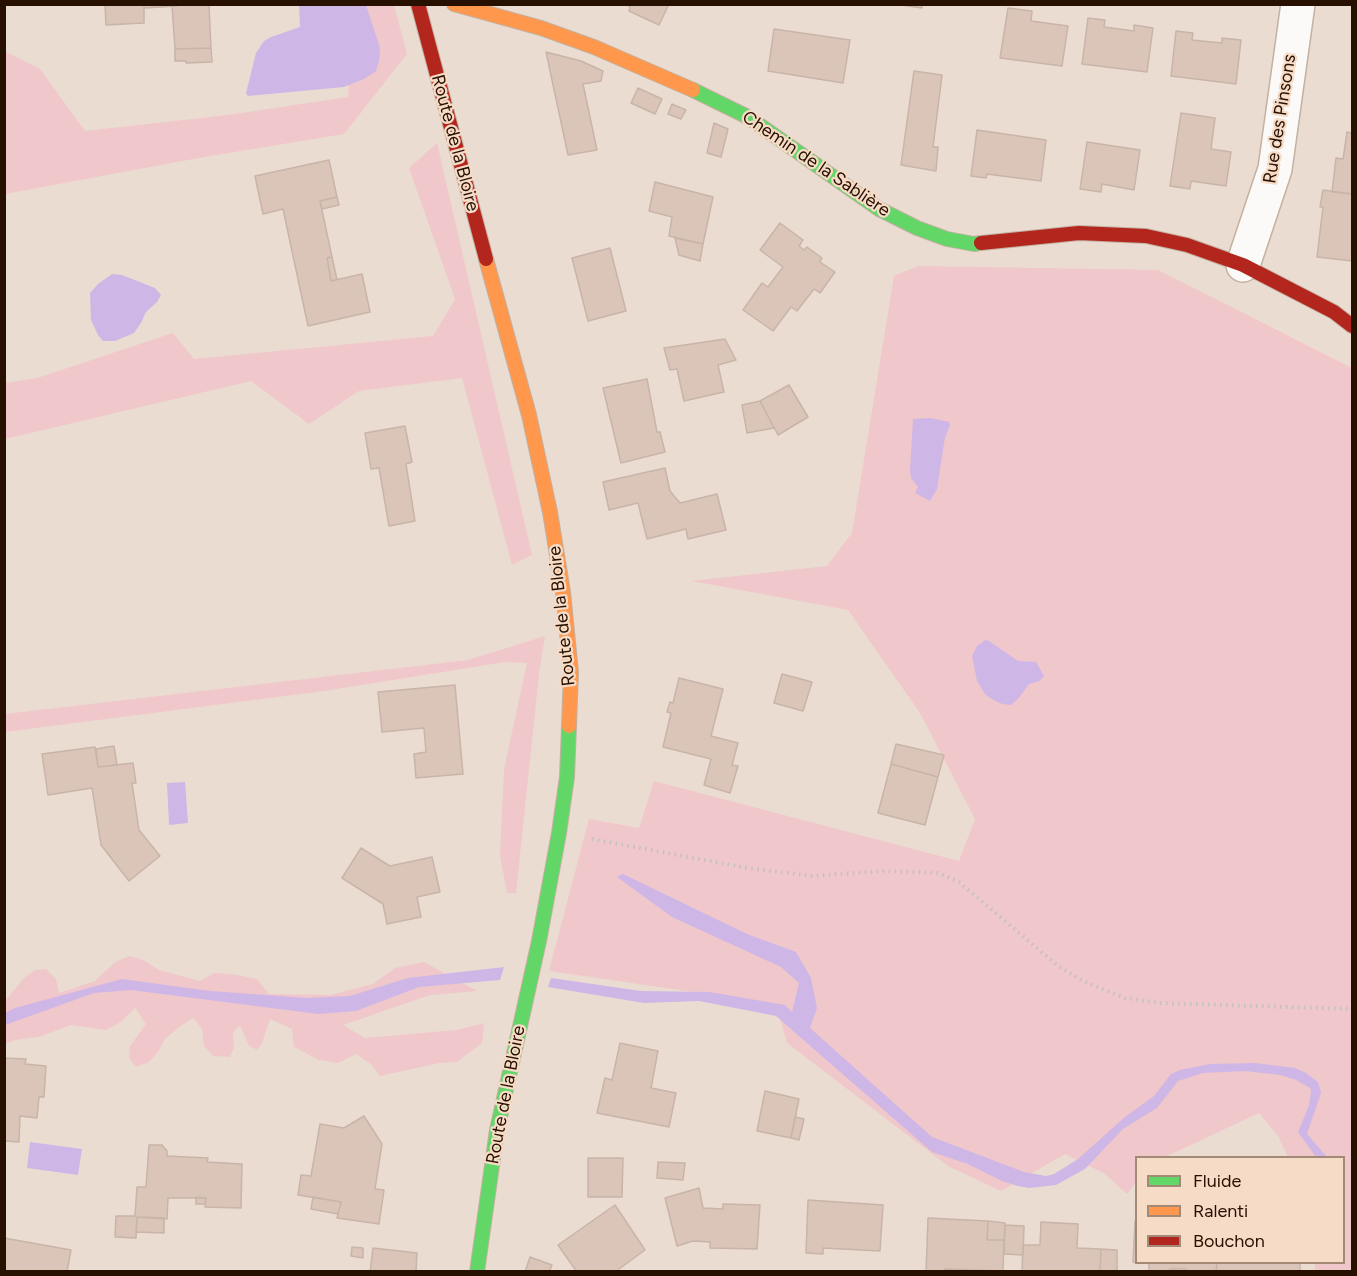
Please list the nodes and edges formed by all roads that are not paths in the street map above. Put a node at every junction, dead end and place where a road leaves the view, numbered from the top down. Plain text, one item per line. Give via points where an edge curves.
1 (418, 4) edge
2 (454, 4) edge
3 (1298, 4) edge
4 (1243, 265) junction
5 (1353, 326) edge
6 (477, 1272) edge

1 - 6 street, Route de la Bloire via 529,415 550,512 571,672 567,777 559,833 497,1130
2 - 4 street, Chemin de la Sablière via 583,43 712,98 748,117 879,209 947,239 974,244 1079,233 1146,236 1187,245
3 - 4 street, Rue des Pinsons via 1275,169
4 - 5 street, Chemin de la Sablière via 1334,312

